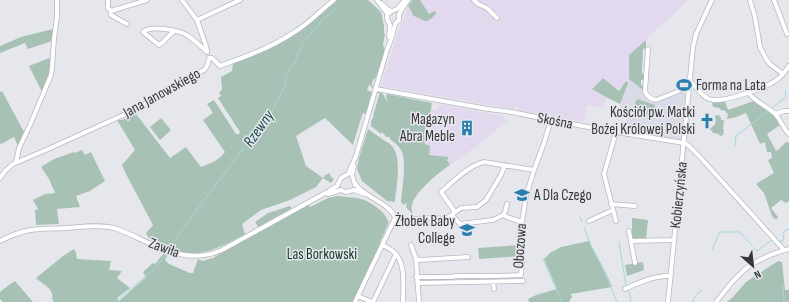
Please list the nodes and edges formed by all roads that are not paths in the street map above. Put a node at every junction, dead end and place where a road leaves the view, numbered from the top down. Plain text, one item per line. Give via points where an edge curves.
1 (57, 0) edge
2 (108, 0) edge
3 (147, 0) edge
4 (182, 0) edge
5 (240, 0) edge
6 (334, 0) edge
7 (377, 0) edge
8 (407, 0) edge
9 (474, 0) edge
10 (712, 0) edge
11 (750, 0) edge
12 (774, 0) edge
13 (111, 11) junction
14 (393, 11) junction
15 (399, 15) junction
16 (387, 16) junction
17 (497, 18) dead end
18 (197, 20) junction
19 (389, 22) junction
20 (396, 23) junction
21 (127, 24) dead end
22 (174, 31) junction
23 (787, 34) dead end
24 (388, 48) junction
25 (648, 49) dead end
26 (207, 52) junction
27 (209, 58) junction
28 (789, 66) edge
29 (783, 74) junction
30 (690, 80) junction
31 (689, 87) junction
32 (376, 89) junction
33 (748, 92) junction
34 (789, 111) edge
35 (775, 114) junction
36 (551, 120) junction
37 (616, 132) junction
38 (789, 134) edge
39 (684, 143) junction
40 (356, 156) junction
41 (16, 162) junction
42 (505, 165) junction
43 (534, 170) junction
44 (345, 176) junction
45 (0, 178) edge
46 (354, 181) junction
47 (339, 183) junction
48 (342, 190) junction
49 (351, 191) junction
50 (318, 197) junction
51 (371, 197) junction
52 (507, 204) dead end
53 (611, 204) junction
54 (635, 206) dead end
55 (613, 210) junction
56 (454, 213) junction
57 (503, 215) junction
58 (414, 219) dead end
59 (589, 221) dead end
60 (616, 221) dead end
61 (522, 222) junction
62 (629, 231) dead end
63 (674, 240) junction
64 (0, 241) edge
65 (631, 241) junction
66 (382, 245) junction
67 (411, 246) dead end
68 (787, 250) edge
69 (396, 254) junction
70 (468, 257) dead end
71 (416, 259) junction
72 (635, 262) dead end
73 (670, 276) junction
74 (416, 277) junction
75 (523, 281) dead end
76 (494, 282) junction
77 (417, 283) junction
78 (494, 289) dead end
79 (624, 289) dead end
80 (358, 296) junction
81 (354, 302) edge
82 (372, 302) edge
83 (403, 302) edge
84 (419, 302) edge
85 (668, 302) edge
86 (716, 302) edge

1 - 41 street via 51,75 19,148
2 - 13 street via 108,8
3 - 13 street
4 - 18 street
5 - 18 street
6 - 27 street, Jana Janowskiego via 294,33 270,46 220,66
7 - 14 street
7 - 16 street
8 - 14 street, Zawiła
8 - 15 street, Zawiła
9 - 17 street
10 - 30 street, Kobierzyńska via 696,34
11 - 29 street via 760,47 770,64
12 - 23 street
13 - 21 street via 112,16
14 - 15 street
14 - 16 street, Zawiła
15 - 20 street, Zawiła
16 - 19 street, Zawiła
18 - 26 street
19 - 20 street
19 - 24 street, Zawiła
20 - 24 street, Zawiła
22 - 22 street via 159,45 143,32 155,28
22 - 26 street via 187,35
24 - 32 street, Zawiła
25 - 31 street via 645,91 648,97 656,100
26 - 27 street
27 - 41 street, Jana Janowskiego via 207,68 130,112
28 - 29 street
29 - 33 street via 779,79
30 - 31 street, Kobierzyńska
30 - 33 street via 709,99 728,99
31 - 39 street, Kobierzyńska
32 - 36 street, Skośna
32 - 40 street, Zawiła
33 - 35 street
34 - 35 street
35 - 38 street
36 - 37 street, Skośna
36 - 43 street, Obozowa
37 - 39 street, Skośna
37 - 53 street via 604,174
39 - 63 street, Kobierzyńska
39 - 68 street
40 - 44 street, Zawiła
40 - 46 street, Zawiła via 352,175
41 - 45 street, Jana Janowskiego
42 - 43 street
42 - 56 street via 486,200 477,206 461,208
42 - 56 street via 484,162 478,164 441,192
43 - 61 street, Obozowa
44 - 46 street via 351,177
44 - 47 street, Zawiła
46 - 49 street, Zawiła
46 - 51 street via 357,187
47 - 48 street
47 - 50 street, Zawiła
48 - 49 street, Zawiła
48 - 50 street, Zawiła
49 - 51 street
50 - 64 street, Zawiła via 222,250 204,256 179,254 118,229 102,226 32,230 14,234
51 - 66 street via 395,218
52 - 57 street
53 - 54 street
53 - 55 street
55 - 59 street
55 - 60 street
56 - 57 street via 460,224 493,220
56 - 58 street via 445,219
57 - 61 street
61 - 74 street, Obozowa via 521,275
62 - 65 street
63 - 65 street
63 - 73 street, Kobierzyńska
65 - 72 street
66 - 69 street
66 - 80 street
67 - 71 street
68 - 86 street via 750,265
69 - 82 street
69 - 83 street via 402,270
70 - 71 street
71 - 74 street
73 - 79 street
73 - 85 street, Kobierzyńska
74 - 77 street
75 - 76 street, Obozowa
76 - 77 street, Obozowa
76 - 78 street, Obozowa
77 - 84 street
80 - 81 street
80 - 82 street

